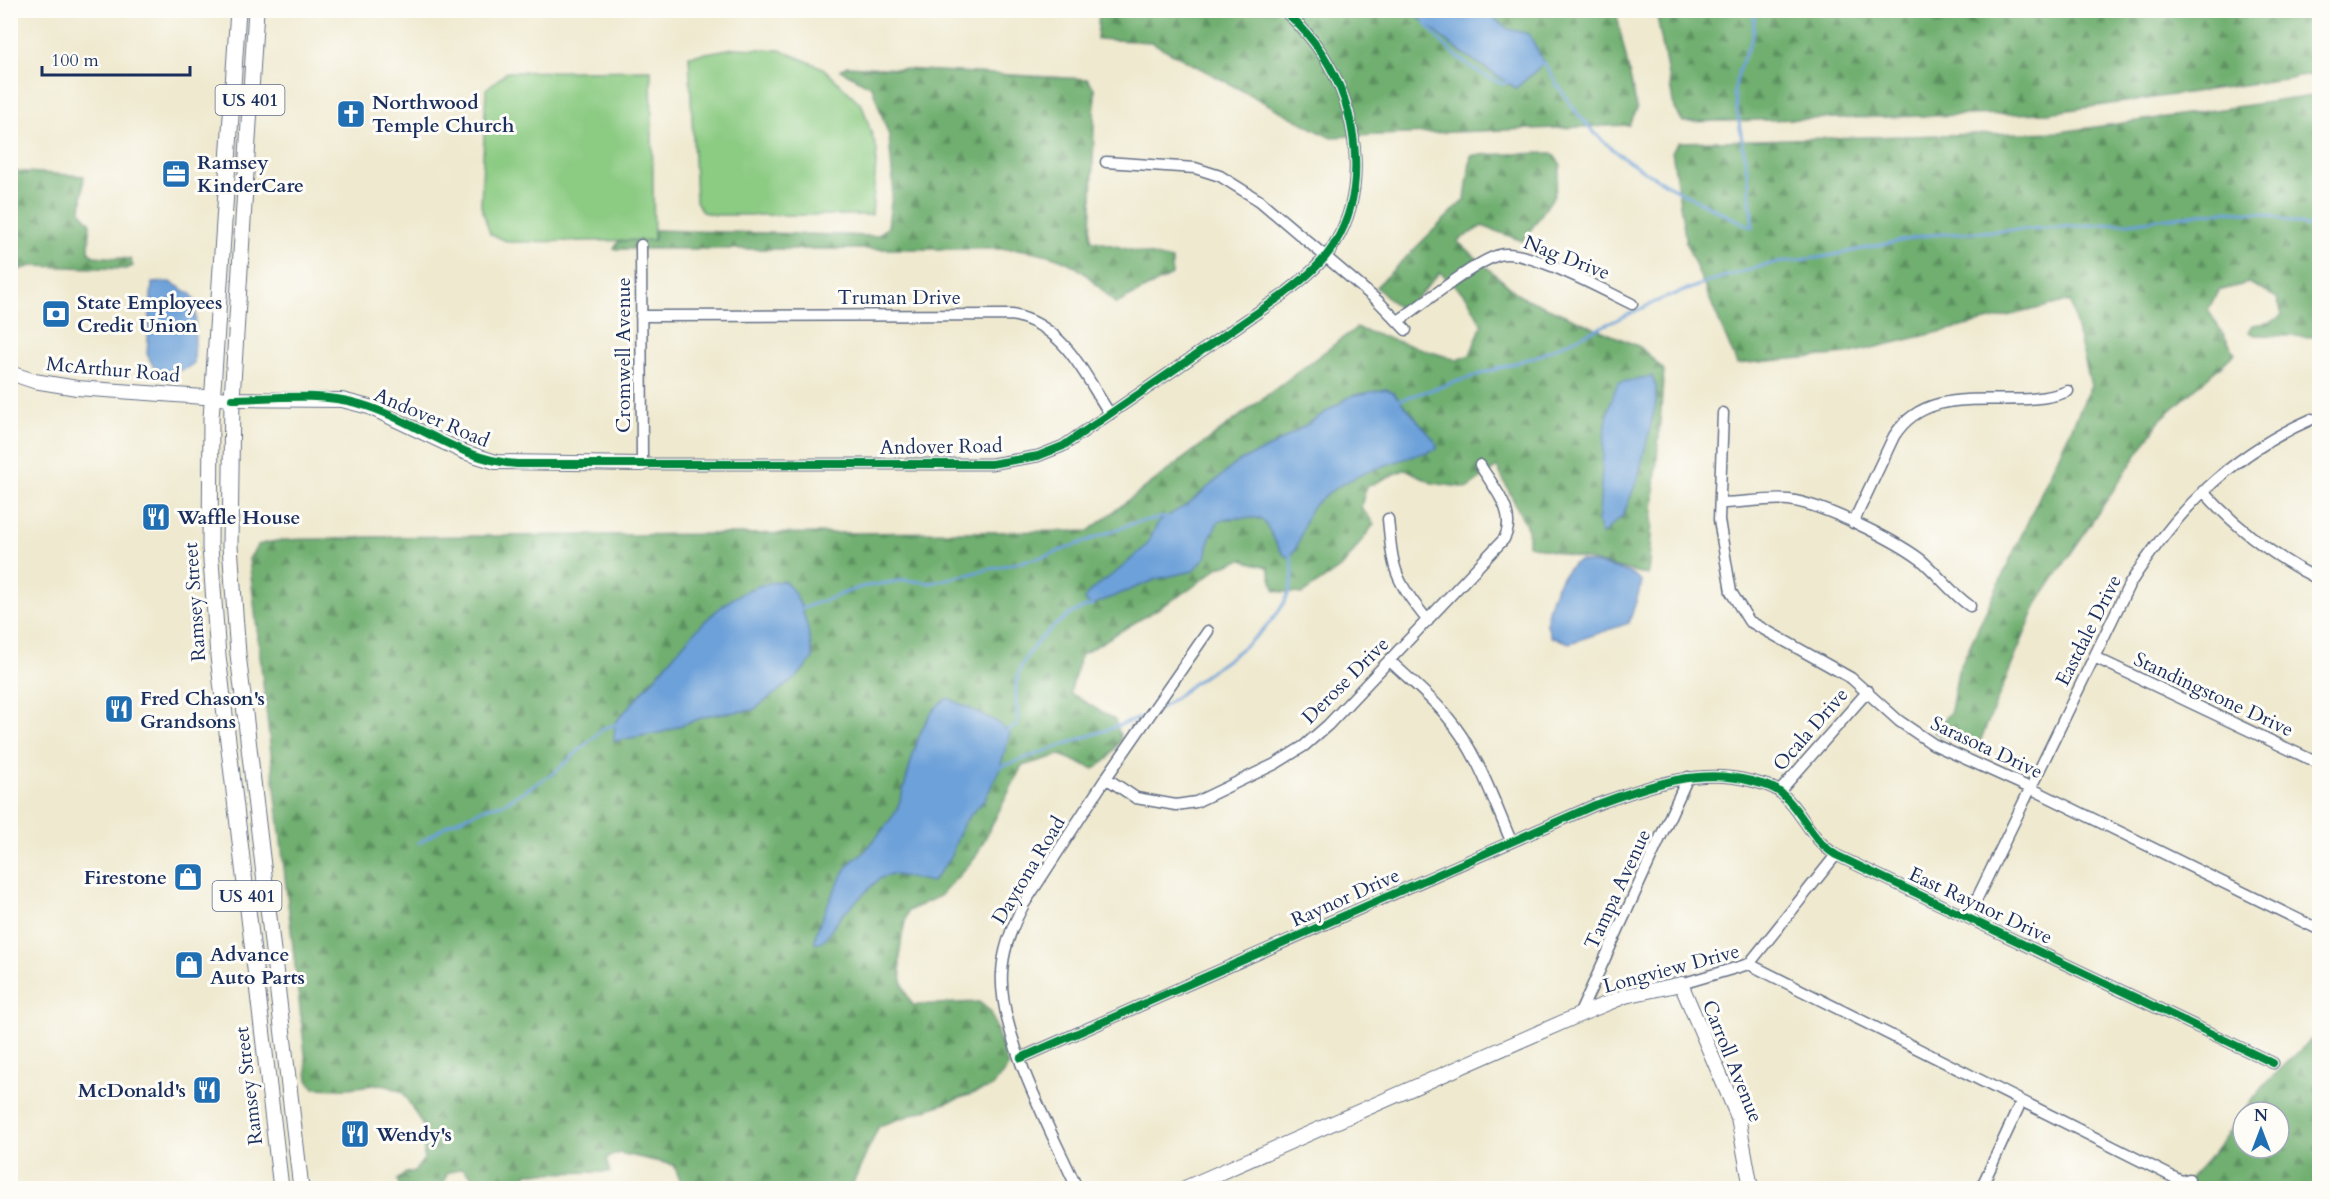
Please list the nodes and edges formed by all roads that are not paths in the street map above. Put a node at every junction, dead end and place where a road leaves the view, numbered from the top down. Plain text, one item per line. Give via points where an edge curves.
1 (238, 10) edge
2 (256, 10) edge
3 (1284, 10) edge
4 (1106, 162) dead end
5 (641, 245) dead end
6 (1325, 256) junction
7 (1632, 304) dead end
8 (641, 316) junction
9 (1398, 321) junction
10 (1406, 330) dead end
11 (10, 373) edge
12 (2068, 391) dead end
13 (213, 397) junction
14 (232, 399) junction
15 (1723, 413) dead end
16 (1110, 414) junction
17 (2312, 419) dead end
18 (642, 464) junction
19 (1480, 465) dead end
20 (2203, 491) junction
21 (1720, 504) junction
22 (1388, 519) dead end
23 (1853, 523) junction
24 (2319, 580) edge
25 (1970, 606) dead end
26 (1428, 621) junction
27 (1208, 631) dead end
28 (2094, 657) junction
29 (1390, 661) junction
30 (1868, 691) junction
31 (2319, 764) edge
32 (1688, 777) junction
33 (1106, 778) junction
34 (254, 786) junction
35 (2030, 788) junction
36 (234, 789) junction
37 (1779, 792) junction
38 (1511, 842) junction
39 (1836, 855) junction
40 (1968, 917) junction
41 (2319, 930) edge
42 (1749, 964) junction
43 (1681, 984) junction
44 (1579, 1015) junction
45 (1021, 1058) junction
46 (2273, 1063) dead end
47 (2021, 1102) junction
48 (275, 1139) junction
49 (296, 1144) junction
50 (277, 1156) junction
51 (2189, 1179) dead end
52 (281, 1188) edge
53 (301, 1188) edge
54 (1077, 1188) edge
55 (1185, 1188) edge
56 (1751, 1188) edge
57 (1981, 1188) edge

1 - 13 main road, Ramsey Street / US 401
2 - 14 main road, Ramsey Street / US 401
3 - 6 street, Andover Road via 1329,65 1344,99 1353,139 1352,202 1335,244
4 - 6 street via 1195,168 1220,176 1260,201
5 - 8 street, Cromwell Avenue
6 - 9 street
6 - 16 street, Andover Road via 1283,295
7 - 9 street, Nag Drive via 1521,255 1510,254 1498,255 1474,269
8 - 16 street, Truman Drive via 1025,317 1049,329 1064,343
8 - 18 street, Cromwell Avenue
9 - 10 street
11 - 13 street, McArthur Road via 63,386
12 - 23 street via 2049,398 1953,401 1916,412 1894,436
13 - 14 street, McArthur Road
13 - 36 main road, Ramsey Street / US 401 via 209,474 212,583
14 - 18 street, Andover Road via 350,401 464,452 496,462
14 - 34 main road, Ramsey Street / US 401 via 232,582
15 - 21 street, Sarasota Drive
16 - 18 street, Andover Road via 1063,446 1038,456 991,464
17 - 20 street, Eastdale Drive via 2261,444
19 - 26 street, Derose Drive via 1508,513 1507,534
20 - 24 street via 2262,547
20 - 28 street, Eastdale Drive via 2159,539 2143,563
21 - 23 street via 1789,500 1821,507
21 - 30 street, Sarasota Drive via 1729,585 1744,616
22 - 26 street via 1394,570 1406,594
23 - 25 street via 1921,560
26 - 29 street, Derose Drive
27 - 33 street, Daytona Road
28 - 31 street, Standingstone Drive
28 - 35 street, Eastdale Drive
29 - 33 street, Derose Drive via 1304,746 1240,783 1176,805 1149,803 1124,792
29 - 38 street via 1446,716 1467,746
30 - 35 street, Sarasota Drive via 1899,722 1933,744
30 - 37 street, Ocala Drive
32 - 37 street via 1742,779
32 - 38 street, Raynor Drive via 1606,801
32 - 44 street, Tampa Avenue
33 - 45 street, Daytona Road via 1024,904 1009,935 1001,975 1012,1035
34 - 36 main road
34 - 49 main road, Ramsey Street / US 401
35 - 40 street, Eastdale Drive
35 - 41 street, Sarasota Drive
36 - 48 main road, Ramsey Street / US 401
37 - 39 street, East Raynor Drive via 1819,843
38 - 45 street, Raynor Drive
39 - 40 street, East Raynor Drive
39 - 42 street
40 - 46 street, East Raynor Drive
42 - 43 street, Longview Drive
42 - 47 street, Longview Drive
43 - 44 street, Longview Drive via 1625,996
43 - 56 street, Carroll Avenue via 1738,1117
44 - 55 street, Longview Drive
45 - 54 street, Daytona Road
47 - 51 street, Longview Drive via 2181,1181
47 - 57 street
48 - 49 main road
48 - 50 main road, Ramsey Street / US 401
49 - 50 main road
49 - 53 main road, Ramsey Street / US 401
50 - 52 main road, Ramsey Street / US 401

